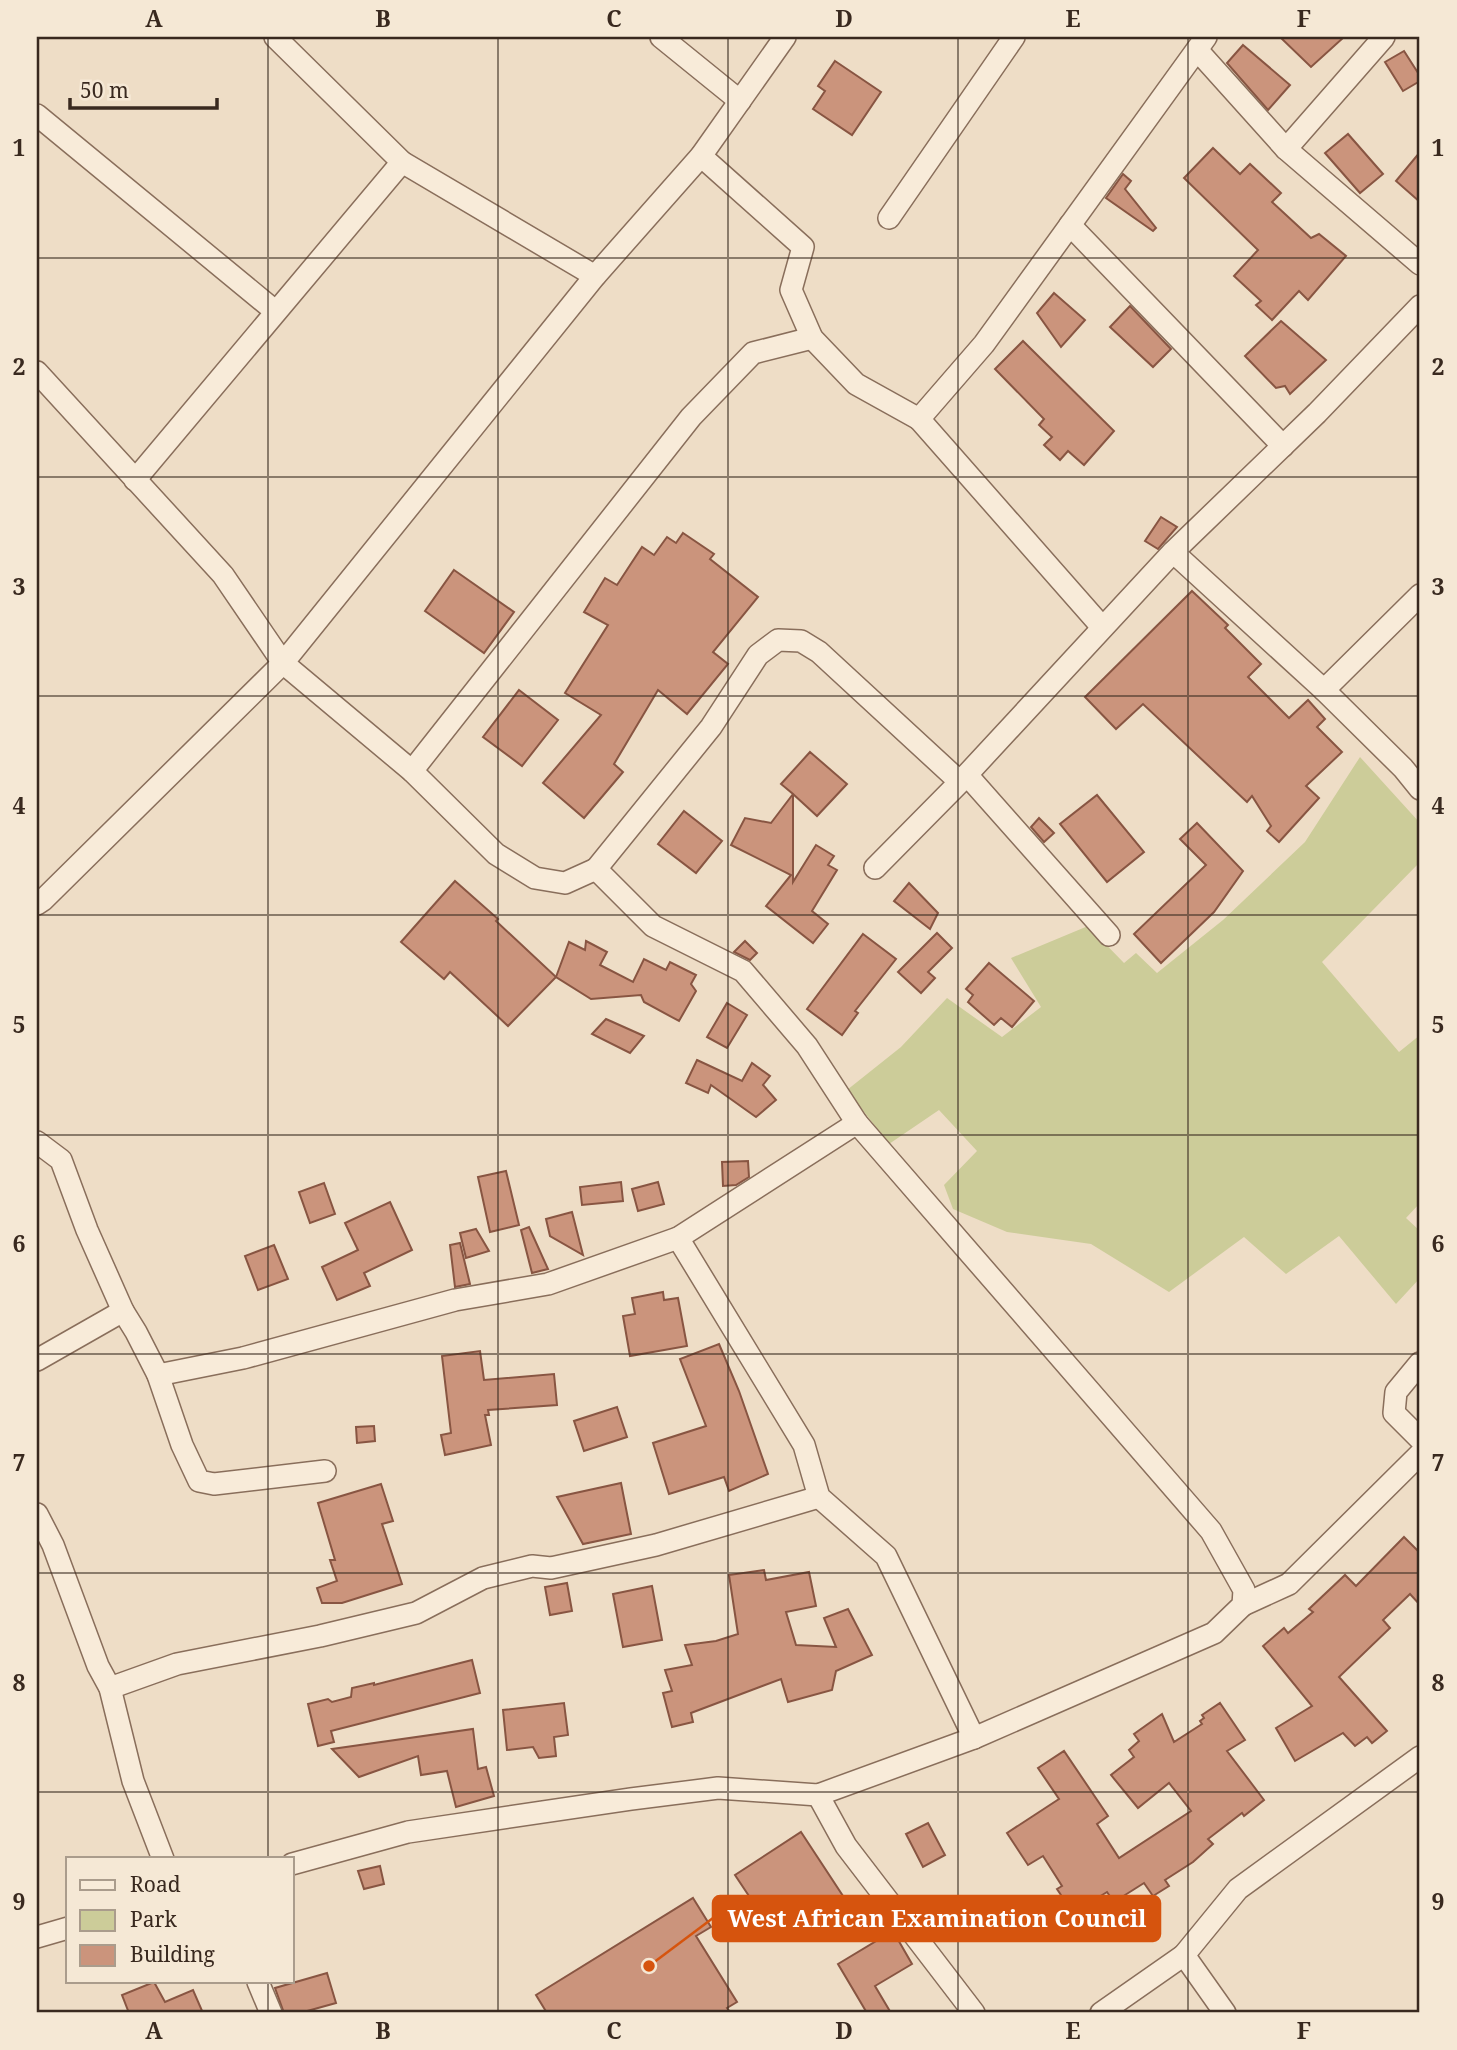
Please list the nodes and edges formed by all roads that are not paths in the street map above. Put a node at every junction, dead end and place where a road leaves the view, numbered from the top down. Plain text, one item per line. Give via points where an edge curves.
1 (275, 37) edge
2 (661, 37) edge
3 (785, 37) edge
4 (1014, 37) edge
5 (1384, 37) edge
6 (1202, 44) edge
7 (740, 101) junction
8 (37, 115) edge
9 (1286, 149) junction
10 (701, 156) junction
11 (402, 162) junction
12 (889, 218) dead end
13 (1070, 225) junction
14 (1420, 264) edge
15 (595, 276) junction
16 (1420, 306) edge
17 (275, 311) junction
18 (812, 338) junction
19 (37, 372) edge
20 (919, 419) junction
21 (1283, 446) junction
22 (135, 480) junction
23 (1173, 552) junction
24 (1420, 595) edge
25 (1102, 627) junction
26 (283, 663) junction
27 (1324, 690) junction
28 (412, 771) junction
29 (963, 779) junction
30 (1420, 789) edge
31 (875, 868) dead end
32 (596, 869) junction
33 (37, 904) edge
34 (1110, 935) dead end
35 (857, 1123) junction
36 (37, 1142) edge
37 (678, 1238) junction
38 (123, 1311) junction
39 (37, 1360) edge
40 (1420, 1363) edge
41 (158, 1375) junction
42 (1420, 1438) edge
43 (1420, 1454) edge
44 (325, 1471) dead end
45 (818, 1497) junction
46 (37, 1514) edge
47 (1242, 1605) junction
48 (110, 1688) junction
49 (974, 1738) junction
50 (1420, 1757) edge
51 (818, 1795) junction
52 (162, 1857) edge
53 (294, 1863) edge
54 (66, 1929) edge
55 (37, 1937) edge
56 (1184, 1955) junction
57 (258, 1983) edge
58 (271, 2013) edge
59 (974, 2013) edge
60 (1101, 2013) edge
61 (1225, 2013) edge

1 - 11 street
2 - 7 street
3 - 7 street
4 - 12 street
5 - 9 street
6 - 9 street
6 - 13 street
7 - 10 street
8 - 17 street
9 - 14 street
10 - 15 street
10 - 18 street via 803,247 791,290
11 - 15 street
11 - 17 street
13 - 20 street via 984,344
13 - 21 street
15 - 26 street
16 - 21 street
17 - 22 street
18 - 20 street via 856,384
18 - 28 street via 753,353 691,417
19 - 22 street
20 - 25 street
21 - 23 street
22 - 26 street via 223,575
23 - 25 street
23 - 27 street
24 - 27 street
25 - 29 street
26 - 28 street
26 - 33 street
27 - 30 street
28 - 32 street via 496,854 535,878 565,883
29 - 31 street
29 - 32 street via 818,652 801,641 778,640 758,655 710,727
29 - 34 street
32 - 35 street via 653,926 743,971 807,1046
35 - 37 street
35 - 47 street via 1211,1531 1244,1590
36 - 38 street via 61,1160
37 - 41 street via 548,1284 455,1300 243,1358
37 - 45 street via 804,1446
38 - 39 street
38 - 41 street
40 - 42 street via 1396,1392 1394,1413
41 - 44 street via 200,1481
43 - 47 street via 1289,1584
45 - 48 street via 656,1545 483,1578 416,1613 177,1664
45 - 49 street via 886,1556
46 - 48 street
47 - 49 street via 1214,1633
48 - 52 street via 133,1781
49 - 51 street
50 - 56 street via 1238,1889
51 - 53 street via 718,1788 643,1797 408,1832
51 - 59 street via 846,1846
54 - 55 street
56 - 60 street
56 - 61 street
57 - 58 street

